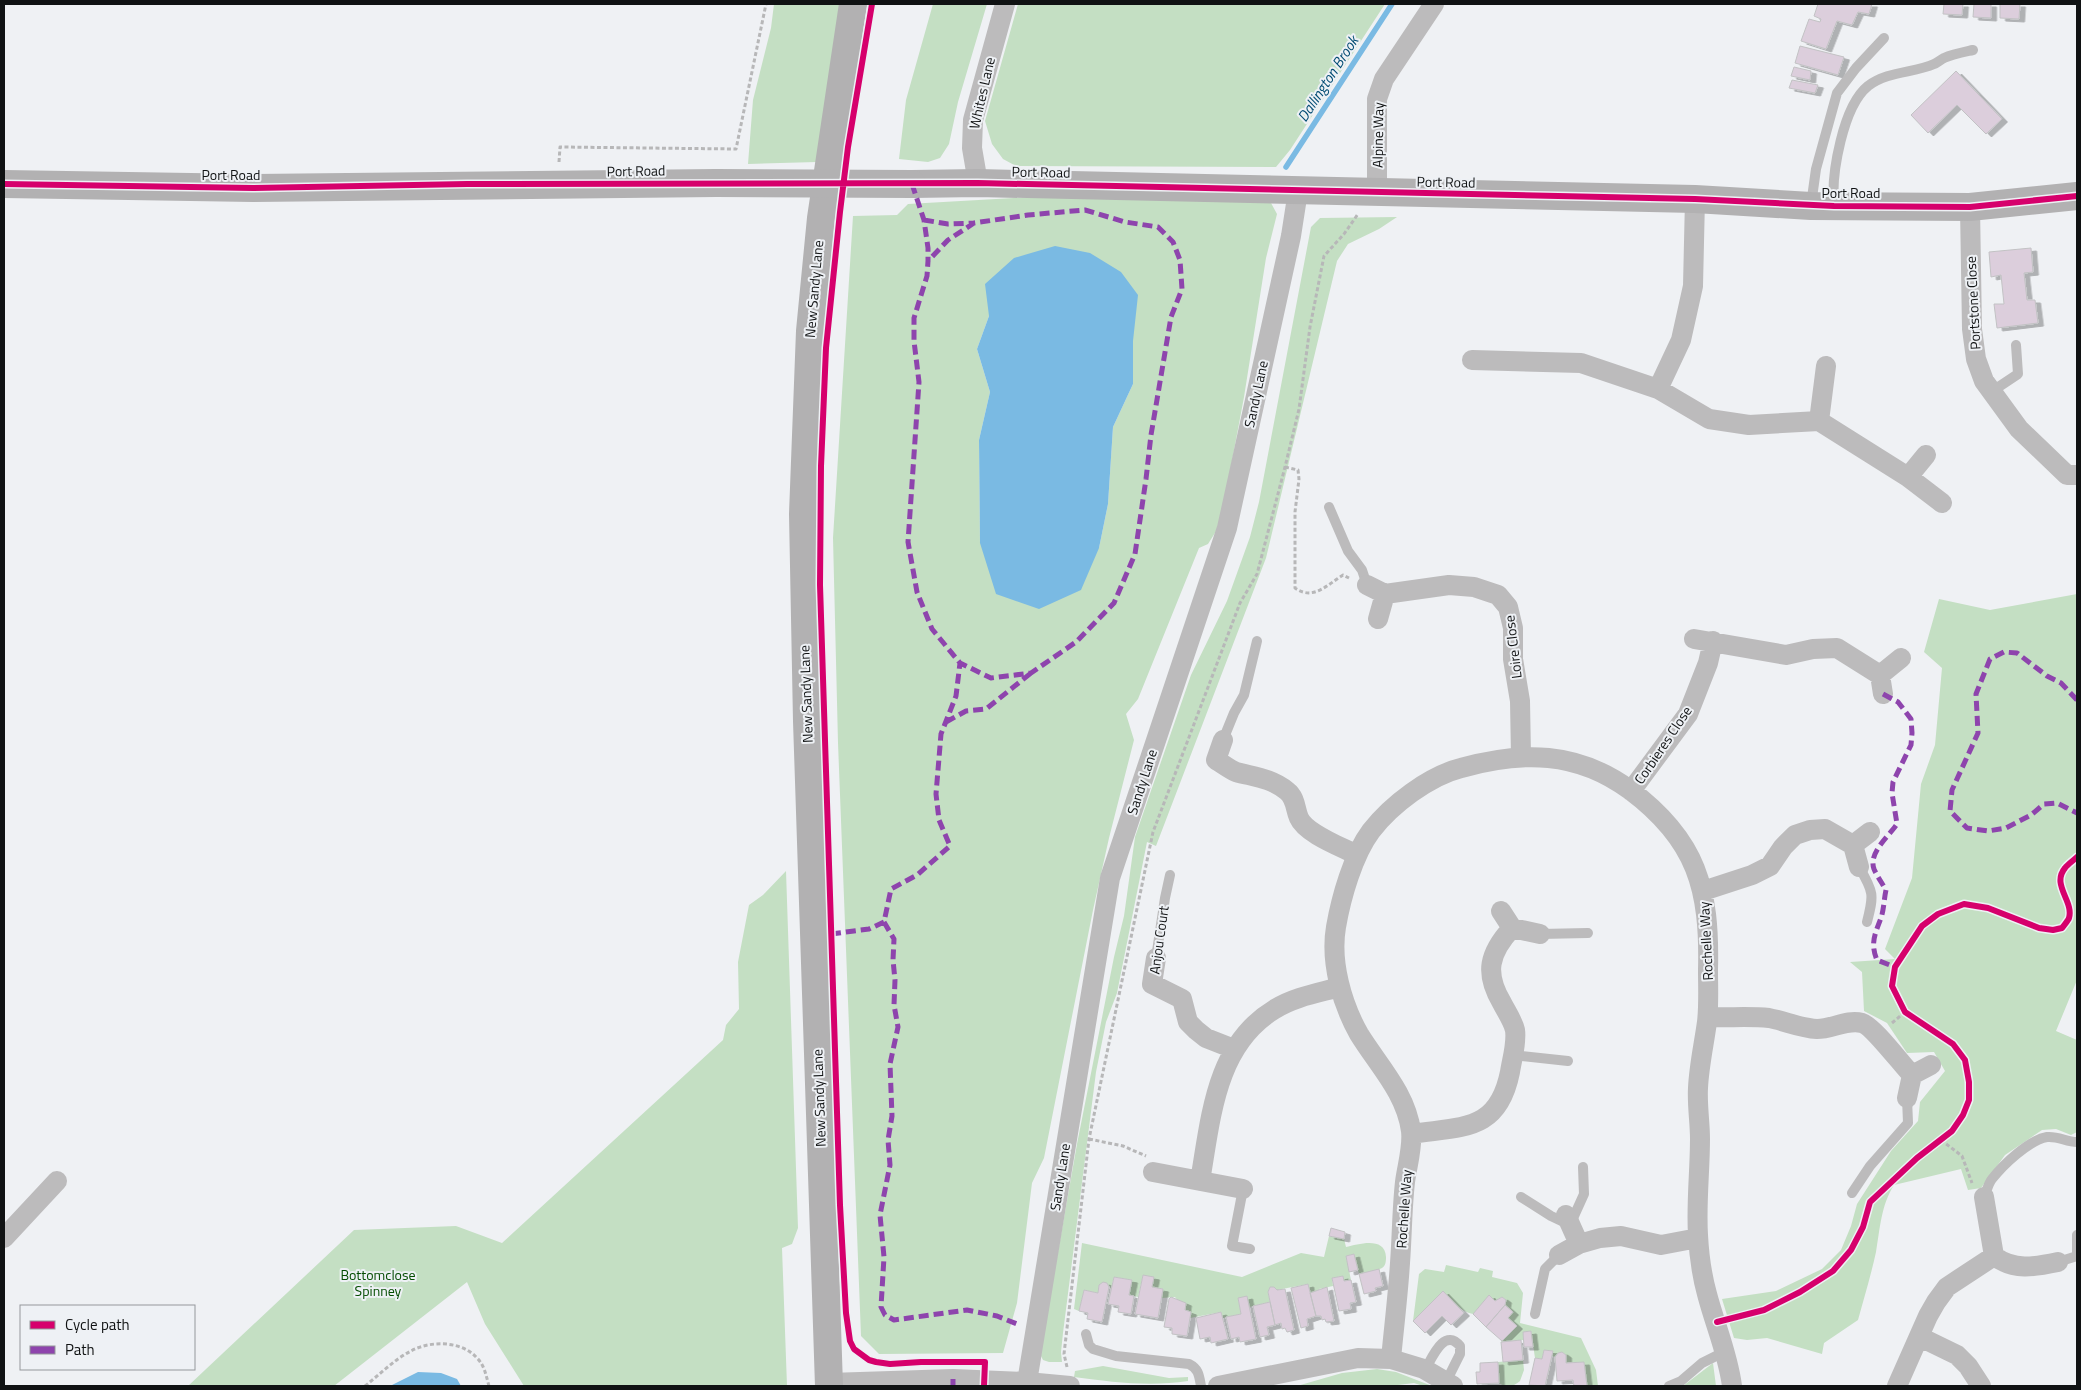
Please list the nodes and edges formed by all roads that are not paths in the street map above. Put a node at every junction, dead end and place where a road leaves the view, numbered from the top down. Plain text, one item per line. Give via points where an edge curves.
1 (853, 4) edge
2 (1005, 4) edge
3 (1434, 4) edge
4 (1884, 38) dead end
5 (1973, 50) dead end
6 (978, 183) junction
7 (4, 184) edge
8 (1294, 190) junction
9 (2077, 196) edge
10 (1695, 199) junction
11 (1369, 202) junction
12 (1822, 206) junction
13 (1970, 206) junction
14 (2016, 345) dead end
15 (1472, 360) dead end
16 (1826, 366) dead end
17 (1658, 389) junction
18 (1991, 392) junction
19 (1819, 421) junction
20 (1926, 455) dead end
21 (2077, 475) edge
22 (1908, 477) junction
23 (1942, 503) dead end
24 (1329, 507) dead end
25 (1367, 585) joint
26 (1385, 594) junction
27 (1378, 619) dead end
28 (1257, 640) dead end
29 (1901, 658) dead end
30 (1223, 740) joint
31 (1521, 757) junction
32 (1631, 791) junction
33 (1870, 832) dead end
34 (1853, 844) junction
35 (1357, 855) junction
36 (1859, 867) joint
37 (1170, 875) dead end
38 (1703, 891) junction
39 (1868, 922) dead end
40 (1588, 933) dead end
41 (1540, 934) joint
42 (1156, 958) joint
43 (1340, 987) junction
44 (1708, 1017) junction
45 (1234, 1049) junction
46 (1513, 1055) junction
47 (1568, 1061) dead end
48 (1931, 1065) dead end
49 (1912, 1075) junction
50 (1907, 1098) joint
51 (1412, 1134) junction
52 (2077, 1142) edge
53 (1582, 1167) dead end
54 (1153, 1172) road end
55 (57, 1181) dead end
56 (1200, 1181) junction
57 (1243, 1189) joint
58 (1852, 1193) dead end
59 (1521, 1197) dead end
60 (1984, 1197) joint
61 (1568, 1220) junction
62 (2077, 1235) edge
63 (4, 1238) edge
64 (1698, 1238) junction
65 (1579, 1244) junction
66 (1250, 1249) dead end
67 (1559, 1255) joint
68 (1994, 1256) junction
69 (2058, 1262) joint
70 (1535, 1314) dead end
71 (1086, 1334) dead end
72 (1920, 1337) junction
73 (1724, 1352) junction
74 (1392, 1359) junction
75 (1425, 1370) junction
76 (1027, 1382) junction
77 (1270, 1382) edge
78 (1449, 1384) edge
79 (829, 1385) edge
80 (1067, 1386) edge
81 (1201, 1386) edge
82 (1218, 1386) edge
83 (1668, 1386) edge
84 (1732, 1386) edge
85 (1897, 1386) edge
86 (1981, 1386) edge

1 - 79 street, New Sandy Lane via 821,218 809,351 803,514 806,721
2 - 6 street, Whites Lane via 974,120 972,148
3 - 11 street, Alpine Way via 1384,79 1377,99
4 - 12 lane via 1838,93 1816,169
5 - 12 lane via 1884,78 1858,96 1834,165 1832,188
6 - 7 street, Port Road, bridge via 253,188
6 - 8 street, Port Road
8 - 11 street, Port Road
8 - 76 street, Sandy Lane via 1291,236 1227,528 1110,878
9 - 13 street, Port Road
10 - 11 street, Port Road
10 - 12 street, Port Road
10 - 17 street via 1693,286 1681,340
12 - 13 street, Port Road
13 - 18 street, Portstone Close via 1972,329 1976,359
14 - 18 lane via 2018,374
15 - 17 street via 1581,362
16 - 19 street
17 - 19 street via 1709,418 1749,425
18 - 21 street, Portstone Close via 2018,428 2053,462 2067,475
19 - 22 street
20 - 22 street
22 - 23 street
24 - 25 lane
25 - 26 street
26 - 27 street
26 - 31 street, Loire Close via 1449,585 1474,587 1498,595 1508,606 1513,628 1512,659 1520,701
28 - 30 lane via 1244,695
29 - 32 street, Corbieres Close via 1882,685 1837,648 1786,655 1704,640 1708,663 1688,714
30 - 35 street via 1216,760 1234,771 1265,778 1278,785 1288,792 1306,828
31 - 32 street, Rochelle Way via 1555,758 1579,763 1616,780
31 - 35 street, Rochelle Way via 1485,761 1453,770 1423,784 1371,831
32 - 38 street, Rochelle Way via 1671,826 1695,867
33 - 34 street
34 - 36 street
34 - 38 street via 1825,829 1810,830 1795,835 1770,866
35 - 43 street, Rochelle Way via 1335,932
36 - 39 lane via 1873,898
37 - 42 lane, Anjou Court
38 - 44 street, Rochelle Way via 1708,919
40 - 41 lane
41 - 46 street via 1506,920 1490,971 1497,995 1515,1029
42 - 45 street, Anjou Court via 1152,984 1182,999 1188,1022 1206,1038
43 - 45 street via 1301,997 1276,1008 1244,1034
43 - 51 street, Rochelle Way via 1359,1034 1399,1094
44 - 49 street via 1769,1018 1797,1027 1819,1029 1844,1023 1863,1024 1878,1035
44 - 64 street, Rochelle Way via 1698,1090
45 - 56 street via 1214,1098
46 - 47 lane
46 - 51 street via 1506,1089 1498,1106 1487,1116 1472,1124
48 - 49 street
49 - 50 street
50 - 58 lane via 1908,1123 1870,1166
51 - 74 street, Rochelle Way via 1405,1182
52 - 60 lane via 2045,1137 2034,1142 2009,1160 1991,1181
53 - 61 lane via 1584,1194
54 - 56 street
55 - 63 street
56 - 57 street
57 - 66 lane via 1232,1246
59 - 61 lane via 1550,1216
60 - 68 street
61 - 65 street
62 - 69 lane via 2077,1256
64 - 65 street via 1661,1245 1621,1236
64 - 73 street, Rochelle Way via 1706,1291
65 - 67 street
67 - 70 lane via 1545,1269
68 - 69 street via 2006,1264 2020,1266 2038,1267
68 - 72 street via 1947,1287 1928,1316
71 - 81 lane via 1090,1345 1100,1352 1195,1367
72 - 85 street
72 - 86 street via 1957,1355
73 - 83 lane via 1702,1362 1680,1381
73 - 84 street, Rochelle Way
74 - 75 street
74 - 77 street via 1358,1358
75 - 78 street
75 - 78 lane via 1437,1347 1451,1339 1457,1342 1460,1354
76 - 79 street via 953,1379
76 - 80 street
77 - 82 street

